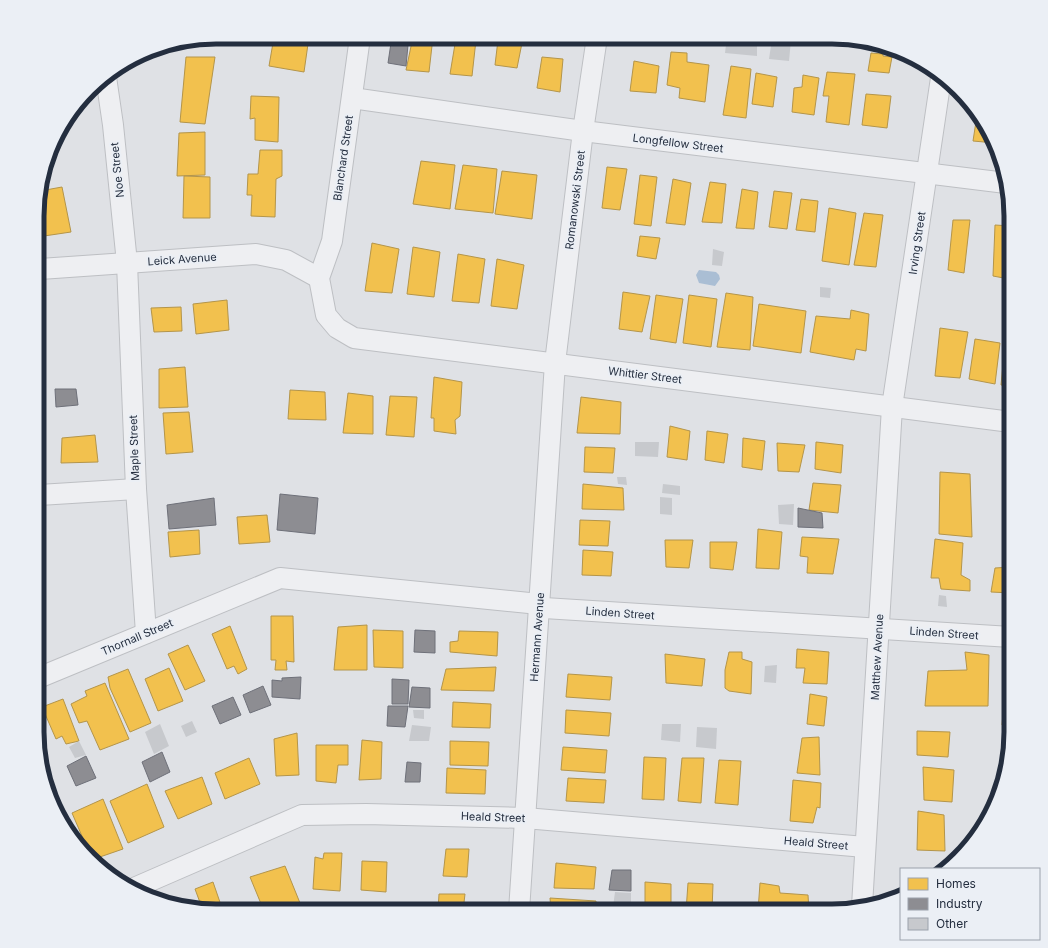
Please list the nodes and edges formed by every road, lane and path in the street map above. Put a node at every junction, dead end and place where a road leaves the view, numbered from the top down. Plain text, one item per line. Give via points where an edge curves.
1 (359, 44) edge
2 (596, 44) edge
3 (940, 83) edge
4 (107, 84) edge
5 (352, 98) junction
6 (583, 131) junction
7 (927, 174) junction
8 (1001, 182) edge
9 (127, 263) junction
10 (44, 269) edge
11 (319, 278) junction
12 (555, 363) junction
13 (892, 407) junction
14 (1004, 421) edge
15 (136, 489) junction
16 (44, 495) edge
17 (235, 596) joint
18 (539, 604) junction
19 (879, 629) junction
20 (146, 633) junction
21 (1004, 637) edge
22 (44, 676) edge
23 (525, 818) junction
24 (865, 847) junction
25 (139, 886) edge
26 (862, 902) edge
27 (519, 904) edge

1 - 5 street, Blanchard Street
2 - 6 street, Romanowski Street
3 - 7 street, Irving Street
4 - 9 street, Noe Street
5 - 6 street, Longfellow Street
5 - 11 street, Blanchard Street via 332,241
6 - 7 street, Longfellow Street
6 - 12 street, Romanowski Street
7 - 8 street, Longfellow Street
7 - 13 street, Irving Street
9 - 10 street, Leick Avenue
9 - 11 street, Leick Avenue via 256,254 286,260
9 - 15 street, Maple Street
11 - 12 street, Whittier Street via 326,315 337,328 354,338
12 - 13 street, Whittier Street
12 - 18 street, Hermann Avenue
13 - 14 street, Whittier Street
13 - 19 street, Matthew Avenue
15 - 16 street
15 - 20 street, Maple Street
17 - 18 street, Linden Street via 280,578
17 - 20 street, Thornall Street
18 - 19 street, Linden Street via 544,608
18 - 23 street, Hermann Avenue
19 - 21 street, Linden Street
19 - 24 street, Matthew Avenue
20 - 22 street, Thornall Street
23 - 24 street, Heald Street
23 - 25 street, Heald Street via 366,814 302,816
23 - 27 street, Hermann Avenue
24 - 26 street, Matthew Avenue

